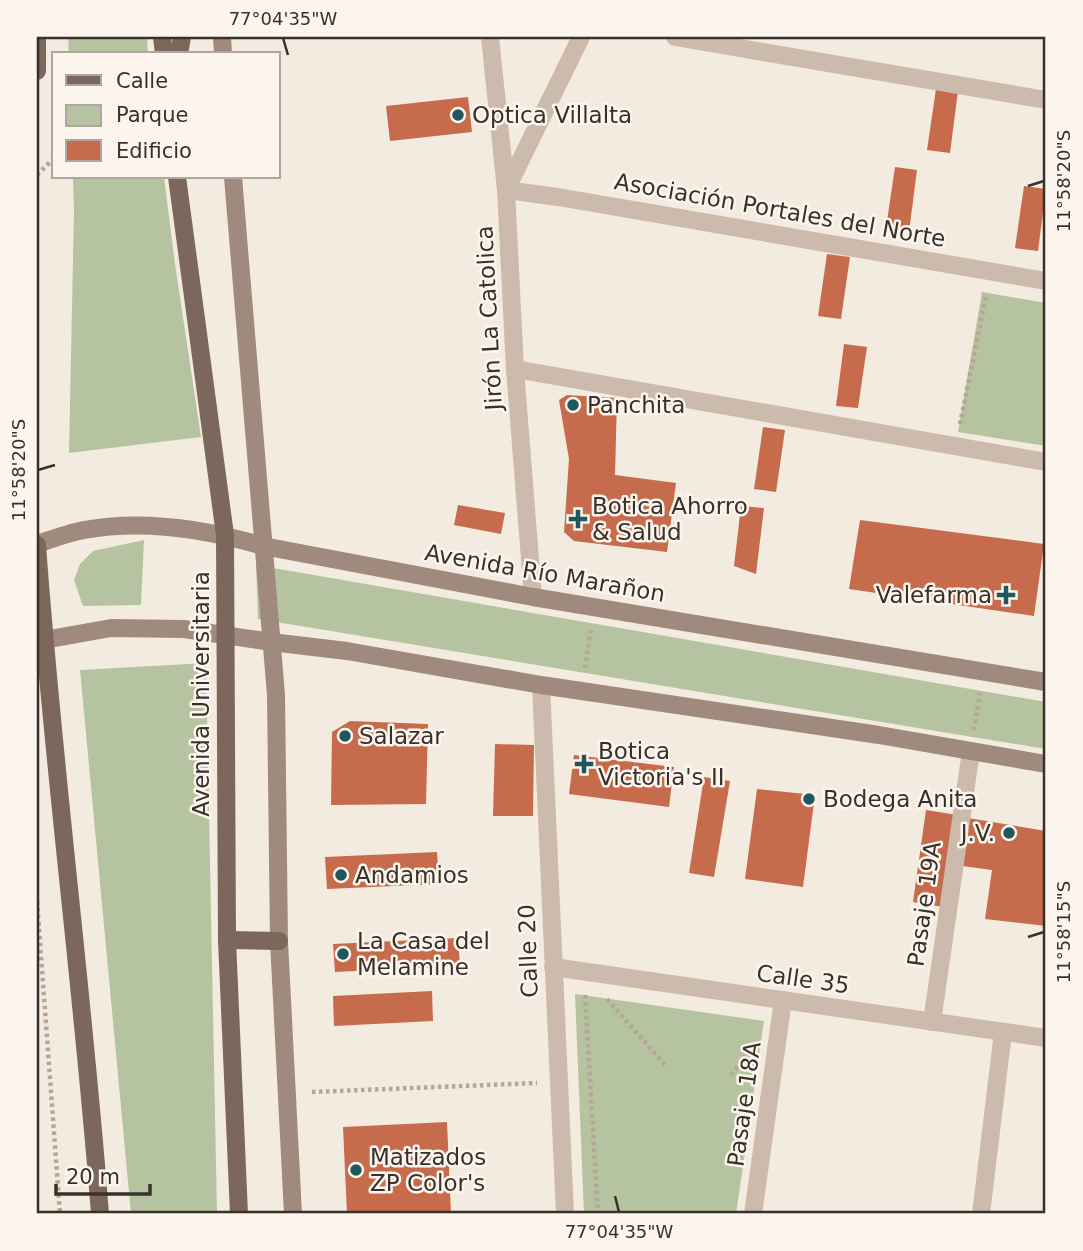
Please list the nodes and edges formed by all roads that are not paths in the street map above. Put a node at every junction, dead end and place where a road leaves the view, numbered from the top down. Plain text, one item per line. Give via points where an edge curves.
1 (37, 37) edge
2 (490, 37) edge
3 (582, 37) edge
4 (675, 37) edge
5 (37, 71) edge
6 (1046, 100) edge
7 (177, 178) edge
8 (233, 178) edge
9 (506, 190) junction
10 (1046, 281) edge
11 (515, 369) junction
12 (1046, 462) edge
13 (225, 535) junction
14 (37, 544) edge
15 (263, 546) junction
16 (533, 597) junction
17 (226, 636) junction
18 (44, 640) junction
19 (271, 642) junction
20 (1046, 682) edge
21 (541, 685) junction
22 (971, 751) junction
23 (1046, 764) edge
24 (228, 940) junction
25 (279, 941) junction
26 (553, 967) junction
27 (783, 1000) junction
28 (932, 1022) junction
29 (1003, 1032) junction
30 (1046, 1038) edge
31 (100, 1214) edge
32 (239, 1214) edge
33 (293, 1214) edge
34 (565, 1214) edge
35 (753, 1214) edge
36 (981, 1214) edge

1 - 5 main road
2 - 9 street, Jirón La Catolica
3 - 9 street
4 - 6 street
7 - 13 main road, Avenida Universitaria
8 - 15 main road
9 - 10 street, Asociación Portales del Norte
9 - 11 street, Jirón La Catolica
11 - 12 street
11 - 16 street, Jirón La Catolica
13 - 14 main road, Avenida Río Marañon via 135,525 84,530
13 - 15 main road, Avenida Río Marañon
13 - 17 main road, Avenida Universitaria
14 - 18 main road
15 - 16 main road, Avenida Río Marañon
15 - 19 main road
16 - 20 main road, Avenida Río Marañon
17 - 18 main road via 184,629 111,628
17 - 19 main road
17 - 24 main road, Avenida Universitaria
18 - 31 main road
19 - 21 main road
19 - 25 main road via 276,695
21 - 22 main road
21 - 26 street, Calle 20
22 - 23 main road
22 - 28 street, Pasaje 19A
24 - 25 main road
24 - 32 main road, Avenida Universitaria
25 - 33 main road
26 - 27 street, Calle 35
26 - 34 street, Calle 20
27 - 28 street, Calle 35
27 - 35 street, Pasaje 18A
28 - 29 street, Calle 35
29 - 30 street, Calle 35
29 - 36 street

